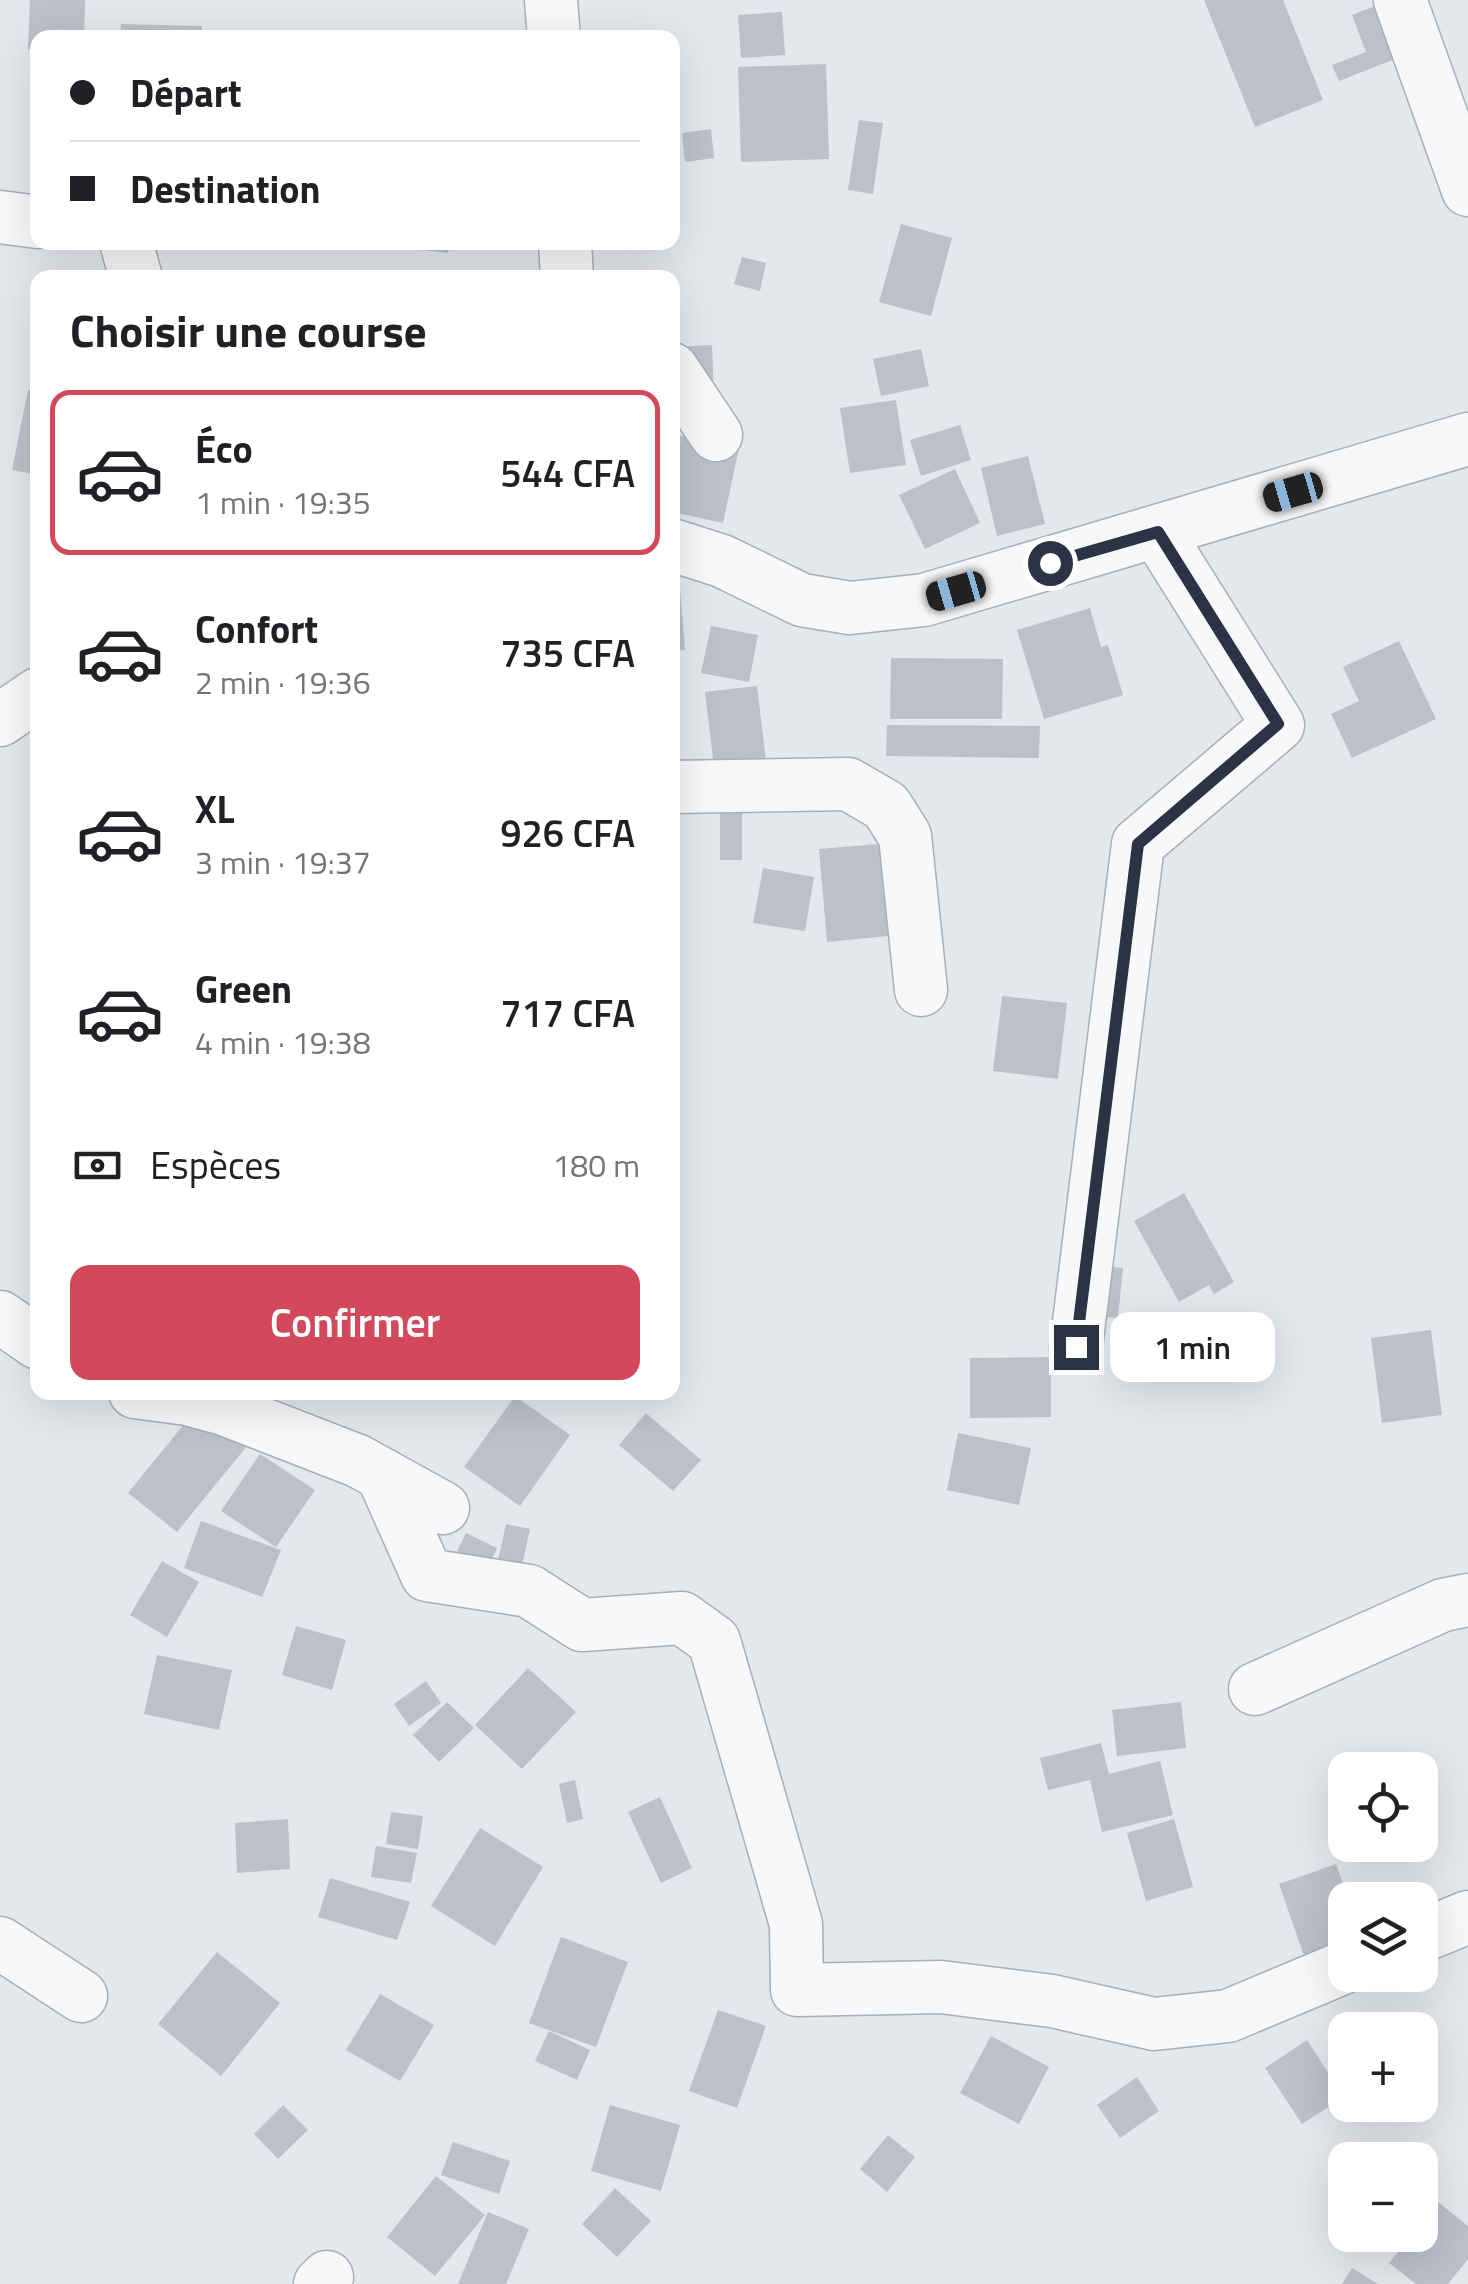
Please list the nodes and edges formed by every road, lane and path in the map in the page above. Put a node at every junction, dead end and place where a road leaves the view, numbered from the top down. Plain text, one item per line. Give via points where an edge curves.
1 (552, 0) edge
2 (1400, 0) edge
3 (554, 30) edge
4 (1468, 190) edge
5 (0, 217) edge
6 (30, 221) edge
7 (680, 381) edge
8 (716, 435) dead end
9 (1468, 439) edge
10 (1158, 532) junction
11 (680, 548) edge
12 (30, 699) edge
13 (0, 720) edge
14 (680, 787) edge
15 (920, 990) dead end
16 (0, 1316) edge
17 (30, 1337) edge
18 (1076, 1347) dead end
19 (190, 1400) edge
20 (382, 1474) junction
21 (443, 1508) dead end
22 (1468, 1600) edge
23 (1254, 1689) dead end
24 (1468, 1917) edge
25 (1438, 1929) edge
26 (0, 1944) edge
27 (1328, 1975) edge
28 (81, 1996) dead end

1 - 3 street
2 - 4 street
5 - 6 street
7 - 8 street
9 - 10 street
10 - 11 street via 924,600 850,608 802,600 722,560
10 - 18 street via 1278,724 1138,844
12 - 13 street
14 - 15 street via 848,784 886,806 905,836
16 - 17 street
19 - 20 street
20 - 21 street
20 - 27 street via 427,1575 528,1592 582,1625 682,1618 714,1642 796,1924 797,1990 941,1987 1052,2001 1154,2024 1228,2016
22 - 23 street
24 - 25 street
26 - 28 street

